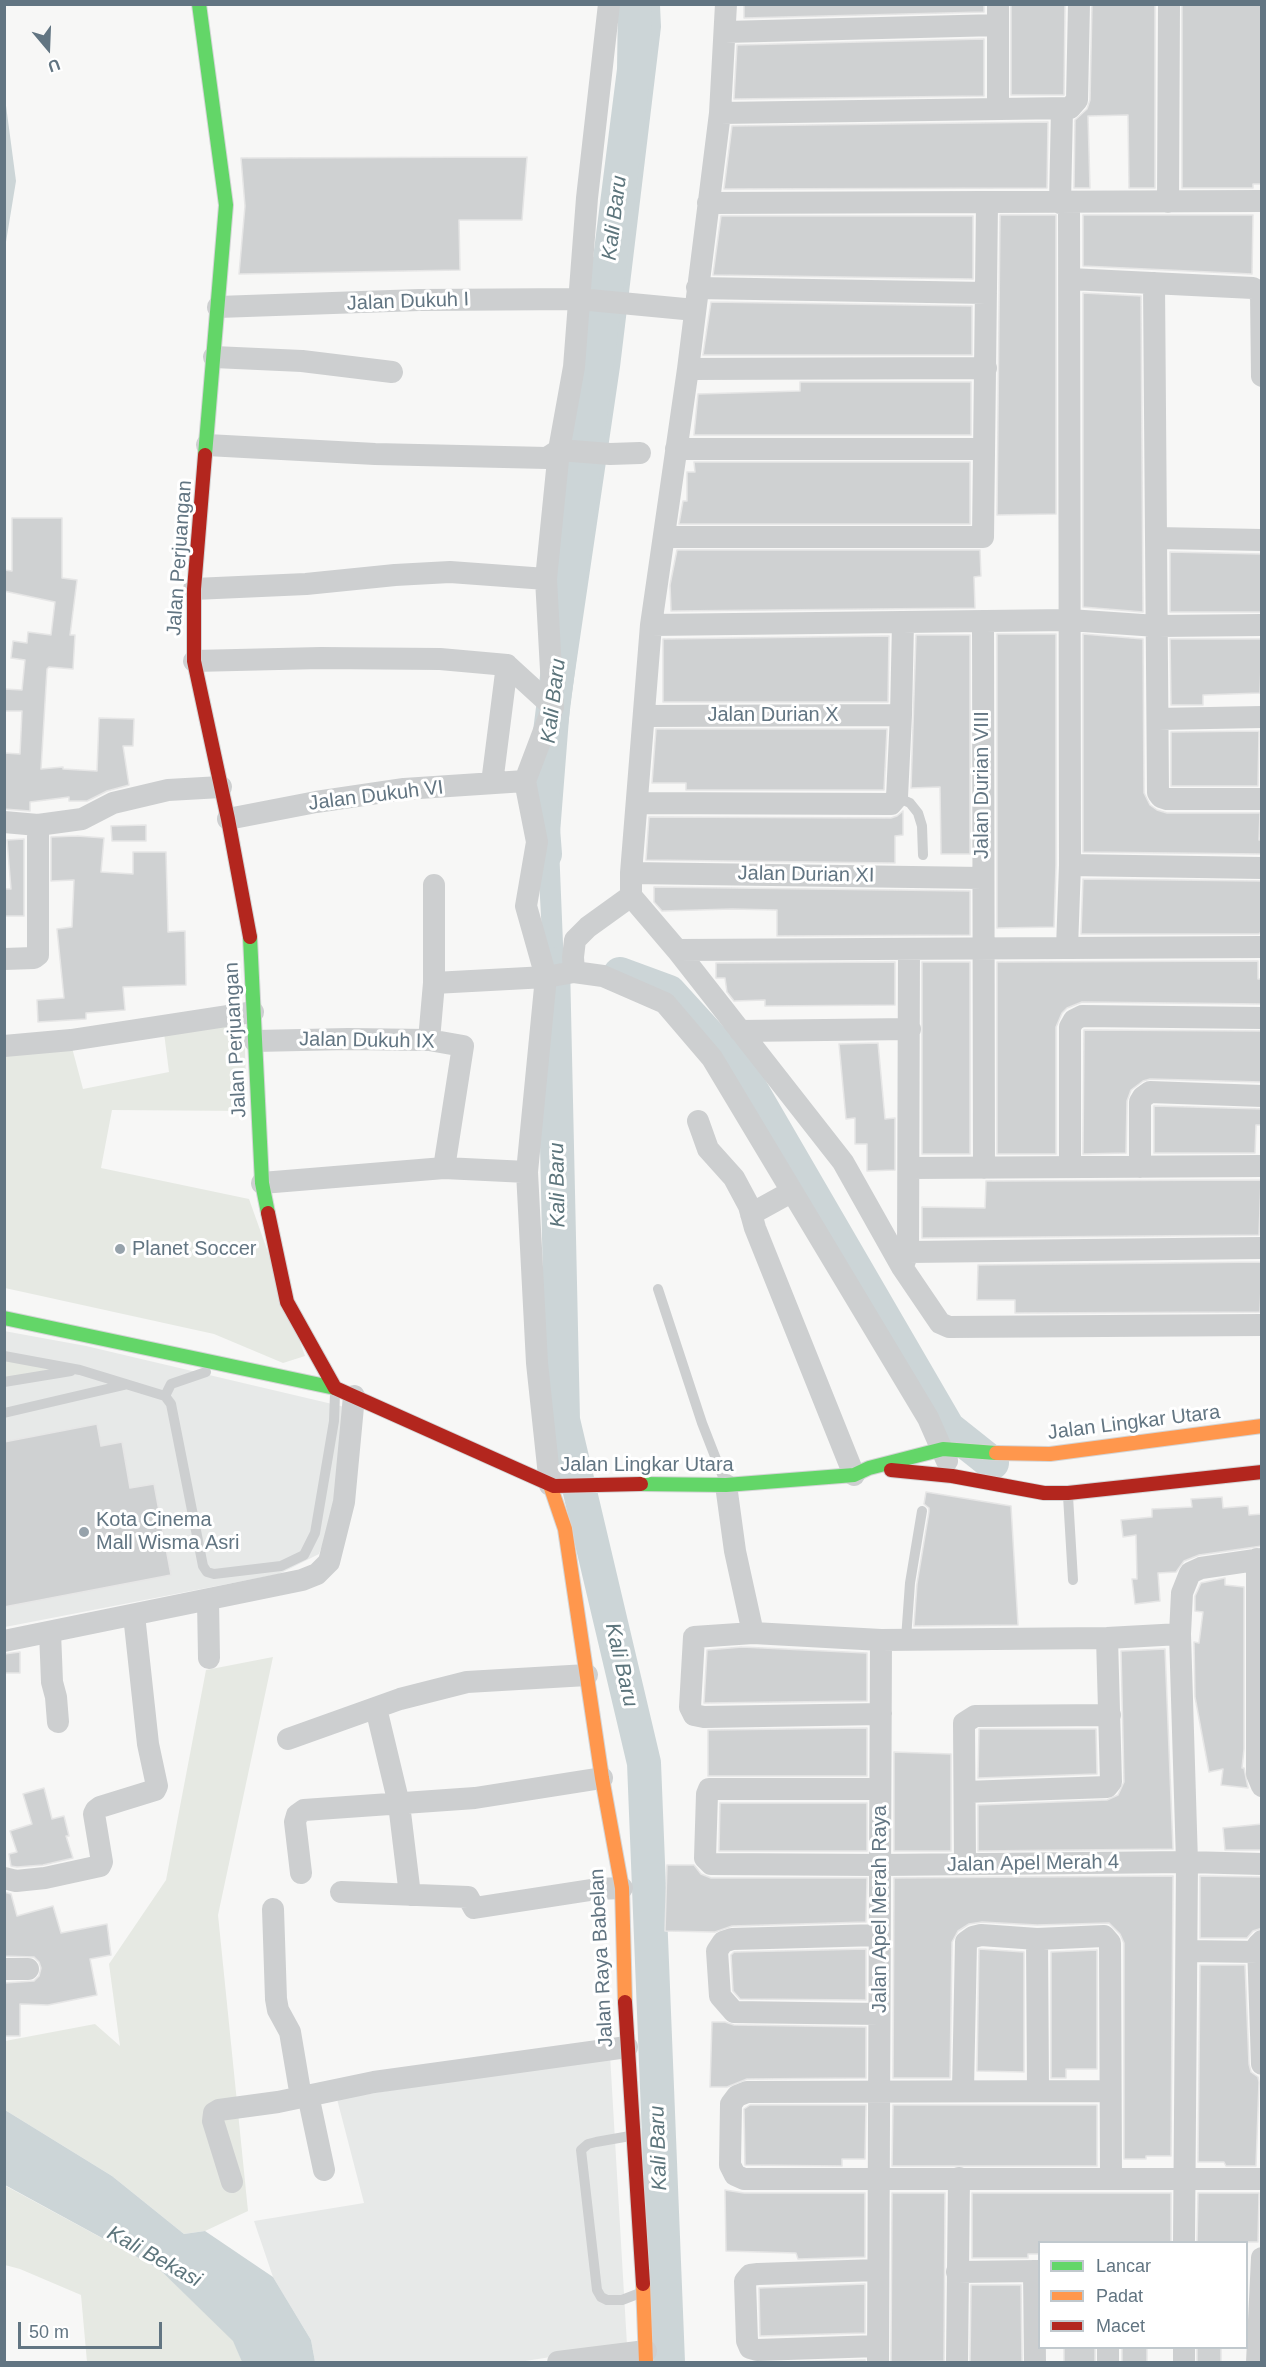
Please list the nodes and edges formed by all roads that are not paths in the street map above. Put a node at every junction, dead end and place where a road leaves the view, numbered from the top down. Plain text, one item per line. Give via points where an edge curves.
1 (199, 4) edge
2 (609, 4) edge
3 (726, 4) edge
4 (1079, 4) edge
5 (1169, 4) edge
6 (998, 15) edge
7 (725, 32) junction
8 (998, 107) junction
9 (1062, 109) junction
10 (720, 113) junction
11 (1262, 201) edge
12 (1168, 202) junction
13 (708, 203) junction
14 (987, 203) junction
15 (1065, 203) junction
16 (1262, 274) edge
17 (1070, 279) junction
18 (1154, 284) junction
19 (986, 293) junction
20 (1261, 294) edge
21 (696, 299) junction
22 (588, 300) junction
23 (218, 307) junction
24 (214, 357) junction
25 (986, 368) junction
26 (688, 369) junction
27 (392, 372) dead end
28 (1262, 376) edge
29 (207, 445) junction
30 (676, 449) junction
31 (983, 449) junction
32 (559, 450) junction
33 (640, 453) dead end
34 (664, 537) junction
35 (1156, 538) junction
36 (1262, 540) edge
37 (546, 579) junction
38 (194, 589) junction
39 (1069, 620) junction
40 (983, 621) junction
41 (903, 623) junction
42 (651, 625) junction
43 (1262, 625) edge
44 (1157, 626) junction
45 (194, 661) junction
46 (507, 665) junction
47 (553, 707) junction
48 (901, 715) junction
49 (645, 716) junction
50 (1262, 717) edge
51 (1158, 719) junction
52 (525, 781) junction
53 (492, 783) junction
54 (221, 786) junction
55 (897, 797) junction
56 (1262, 799) edge
57 (637, 803) junction
58 (228, 819) junction
59 (4, 822) edge
60 (38, 825) junction
61 (923, 855) dead end
62 (1070, 866) junction
63 (1262, 867) edge
64 (631, 873) junction
65 (982, 878) junction
66 (434, 885) dead end
67 (631, 896) junction
68 (1262, 947) edge
69 (1067, 948) junction
70 (909, 949) junction
71 (984, 949) junction
72 (677, 950) junction
73 (4, 958) edge
74 (566, 969) junction
75 (434, 983) junction
76 (254, 1012) junction
77 (1262, 1018) edge
78 (910, 1029) junction
79 (740, 1031) junction
80 (429, 1040) junction
81 (255, 1041) junction
82 (4, 1046) edge
83 (1262, 1096) edge
84 (698, 1121) dead end
85 (1262, 1166) edge
86 (1070, 1167) junction
87 (1140, 1167) junction
88 (444, 1168) junction
89 (910, 1168) junction
90 (984, 1168) junction
91 (527, 1172) junction
92 (262, 1183) junction
93 (791, 1192) junction
94 (751, 1214) junction
95 (1262, 1248) edge
96 (905, 1260) junction
97 (658, 1289) dead end
98 (4, 1318) edge
99 (1262, 1325) edge
100 (4, 1356) edge
101 (223, 1366) junction
102 (80, 1370) junction
103 (4, 1382) edge
104 (126, 1384) junction
105 (345, 1392) junction
106 (165, 1396) junction
107 (4, 1413) edge
108 (1262, 1426) edge
109 (948, 1448) junction
110 (861, 1472) junction
111 (1262, 1472) edge
112 (952, 1476) junction
113 (552, 1485) junction
114 (726, 1485) junction
115 (1068, 1493) junction
116 (922, 1511) dead end
117 (1259, 1559) edge
118 (1073, 1580) dead end
119 (208, 1600) junction
120 (134, 1615) junction
121 (50, 1632) junction
122 (753, 1633) junction
123 (1180, 1634) junction
124 (1107, 1638) junction
125 (906, 1639) junction
126 (881, 1640) junction
127 (4, 1641) edge
128 (209, 1658) dead end
129 (587, 1675) junction
130 (376, 1708) junction
131 (881, 1714) junction
132 (1110, 1715) junction
133 (58, 1722) dead end
134 (288, 1739) dead end
135 (602, 1778) junction
136 (1262, 1786) edge
137 (880, 1789) junction
138 (965, 1792) junction
139 (399, 1804) junction
140 (1187, 1862) junction
141 (965, 1864) junction
142 (1262, 1864) edge
143 (880, 1865) junction
144 (301, 1873) dead end
145 (4, 1878) edge
146 (622, 1888) junction
147 (341, 1892) dead end
148 (410, 1895) junction
149 (273, 1909) dead end
150 (879, 1935) junction
151 (1037, 1939) junction
152 (1260, 1946) edge
153 (1187, 1951) junction
154 (4, 1969) edge
155 (28, 1969) dead end
156 (879, 2014) junction
157 (627, 2047) junction
158 (1262, 2064) edge
159 (963, 2090) junction
160 (1038, 2090) junction
161 (879, 2091) junction
162 (1110, 2091) junction
163 (304, 2096) junction
164 (633, 2135) junction
165 (324, 2170) dead end
166 (878, 2178) junction
167 (959, 2178) junction
168 (1111, 2179) junction
169 (1186, 2179) junction
170 (1262, 2179) edge
171 (232, 2182) dead end
172 (1184, 2241) edge
173 (1262, 2258) edge
174 (878, 2270) junction
175 (1037, 2271) edge
176 (957, 2272) junction
177 (1261, 2276) edge
178 (643, 2292) junction
179 (878, 2354) edge
180 (646, 2357) edge
181 (558, 2362) edge
182 (957, 2362) edge
183 (1035, 2362) edge
184 (1257, 2362) edge

1 - 23 main road, Jalan Perjuangan via 226,205
2 - 22 street via 587,198
3 - 7 street
4 - 9 street via 1077,100 1070,108
5 - 12 street
6 - 7 street
6 - 8 street
7 - 10 street
8 - 9 street
8 - 10 street
9 - 15 street
10 - 13 street
11 - 12 street
12 - 15 street
13 - 14 street
13 - 21 street
14 - 15 street
14 - 19 street
15 - 17 street
16 - 20 street
17 - 18 street
17 - 39 street
18 - 20 street via 1254,288
18 - 35 street
19 - 21 street, Jalan Dukuh I
19 - 25 street
20 - 28 street
21 - 22 street, Jalan Dukuh I via 633,303
21 - 26 street
22 - 23 street, Jalan Dukuh I via 419,300
22 - 32 street
23 - 24 main road, Jalan Perjuangan
24 - 27 street via 302,361
24 - 29 main road, Jalan Perjuangan
25 - 26 street
25 - 31 street
26 - 30 street
29 - 32 street via 547,458
29 - 38 main road, Jalan Perjuangan
30 - 31 street
30 - 34 street
31 - 34 street via 982,537
32 - 33 street
32 - 37 street
34 - 42 street
35 - 36 street
35 - 44 street
37 - 38 street via 450,572
37 - 47 street
38 - 45 main road, Jalan Perjuangan
39 - 40 street
39 - 44 street
39 - 62 street
40 - 41 street
40 - 65 street, Jalan Durian VIII
41 - 42 street
41 - 48 street
42 - 49 street
43 - 44 street
44 - 51 street
45 - 46 street via 440,659
45 - 54 main road, Jalan Perjuangan
46 - 47 street
46 - 53 street
47 - 52 street
48 - 49 street, Jalan Durian X
48 - 55 street
49 - 57 street
50 - 51 street
51 - 56 street via 1161,798
52 - 53 street, Jalan Dukuh VI
52 - 74 street via 537,842 526,906
53 - 58 street, Jalan Dukuh VI via 404,789
54 - 58 main road, Jalan Perjuangan
54 - 60 street via 168,790 113,803 82,819
55 - 57 street via 885,805
55 - 61 lane via 910,803 918,813
57 - 64 street
58 - 76 main road, Jalan Perjuangan via 250,935
59 - 60 street
60 - 73 street via 38,955
62 - 63 street
62 - 69 street
64 - 65 street, Jalan Durian XI
64 - 67 street
65 - 71 street, Jalan Durian VIII
66 - 75 street
67 - 72 street
67 - 74 street via 575,940
68 - 69 street
69 - 71 street
70 - 71 street
70 - 72 street
70 - 78 street
71 - 90 street, Jalan Durian VIII
72 - 79 street
74 - 75 street
74 - 91 street
74 - 93 street via 603,976 665,1003 712,1058
75 - 80 street
76 - 81 main road, Jalan Perjuangan
76 - 82 street via 71,1040
77 - 86 street via 1082,1016 1074,1020 1070,1027
78 - 79 street
78 - 89 street
79 - 96 street via 843,1162
80 - 81 street, Jalan Dukuh IX
80 - 88 street, Jalan Dukuh IX via 463,1046
81 - 92 main road, Jalan Perjuangan
83 - 87 street via 1150,1092 1140,1102
84 - 94 street via 708,1149 734,1178
85 - 87 street
86 - 87 street
86 - 90 street
88 - 91 street
88 - 92 street
89 - 90 street
89 - 96 street
91 - 113 street via 537,1363
92 - 105 main road, Jalan Perjuangan via 287,1302
93 - 94 street
93 - 109 street
94 - 110 street
95 - 96 street
96 - 99 street via 931,1312 940,1323 950,1327
97 - 114 lane
98 - 101 main road, Jalan Lingkar Utara
100 - 102 lane
101 - 105 main road, Jalan Lingkar Utara
101 - 106 lane via 171,1384
102 - 103 lane
102 - 104 lane
104 - 106 lane
104 - 107 lane
105 - 106 lane via 334,1421 315,1533 304,1555 281,1566 214,1574 203,1566 171,1404
105 - 113 main road, Jalan Lingkar Utara
105 - 119 street via 344,1502 329,1562 317,1574 302,1580
108 - 109 main road, Jalan Lingkar Utara via 1079,1451 1010,1454
109 - 110 main road, Jalan Lingkar Utara
109 - 112 street
110 - 112 main road, Jalan Lingkar Utara
110 - 114 main road, Jalan Lingkar Utara
111 - 115 main road, Jalan Lingkar Utara
112 - 115 main road, Jalan Lingkar Utara
113 - 114 main road, Jalan Lingkar Utara
113 - 129 main road, Jalan Raya Babelan via 565,1529
114 - 122 street
115 - 118 lane
116 - 125 lane
117 - 123 street via 1190,1573 1182,1593
117 - 136 street via 1257,1774
119 - 120 street
119 - 128 street
120 - 121 street
120 - 145 street via 148,1743 157,1786 155,1790 100,1807 93,1814 100,1866 45,1878
121 - 127 street
121 - 133 street
122 - 126 street
122 - 131 street via 694,1637 690,1707 694,1715
123 - 124 street
123 - 140 street
124 - 125 street
124 - 132 street
125 - 126 street
126 - 131 street, Jalan Apel Merah Raya
129 - 130 street via 467,1682
129 - 135 main road, Jalan Raya Babelan
130 - 134 street
130 - 139 street
131 - 137 street, Jalan Apel Merah Raya
132 - 138 street via 1111,1782 1107,1787
132 - 138 street via 969,1718 964,1723
135 - 139 street via 475,1798
135 - 146 main road, Jalan Raya Babelan
137 - 143 street, Jalan Apel Merah Raya
137 - 143 street, Jalan Apel Merah 4 via 709,1790 705,1858 711,1864
138 - 141 street
139 - 144 street via 304,1810 295,1822
139 - 148 street
140 - 141 street, Jalan Apel Merah 4
140 - 142 street, Jalan Apel Merah 4
140 - 153 street
141 - 143 street, Jalan Apel Merah 4
143 - 150 street, Jalan Apel Merah Raya
146 - 148 street via 474,1908 468,1896
146 - 157 main road, Jalan Raya Babelan
147 - 148 street
149 - 163 street via 276,1999 290,2032
150 - 156 street, Jalan Apel Merah Raya
150 - 156 street via 732,1939 723,1942 717,1951 720,1996 734,2012
151 - 159 street via 981,1935 966,1942
151 - 160 street
151 - 162 street via 1104,1936 1110,1943
152 - 153 street
152 - 158 street
153 - 169 street
154 - 155 street
156 - 161 street, Jalan Apel Merah Raya
157 - 163 street via 374,2082
157 - 164 main road, Jalan Raya Babelan
159 - 160 street
159 - 161 street
160 - 162 street
161 - 166 street, Jalan Apel Merah Raya
161 - 166 street via 747,2092 737,2096 731,2104 730,2165 735,2175 744,2179
162 - 168 street
163 - 165 street
163 - 171 street via 214,2113
164 - 178 main road, Jalan Raya Babelan
164 - 178 lane via 588,2144 581,2151 597,2290 607,2300 622,2300
166 - 167 street
166 - 174 street, Jalan Apel Merah Raya
167 - 168 street
167 - 176 street
168 - 169 street
169 - 170 street
169 - 172 street
173 - 177 street
174 - 179 street, Jalan Apel Merah Raya
174 - 179 street via 758,2274 745,2281 750,2348
175 - 176 street
175 - 183 street
176 - 182 street
177 - 184 street
178 - 180 main road, Jalan Raya Babelan
180 - 181 street

